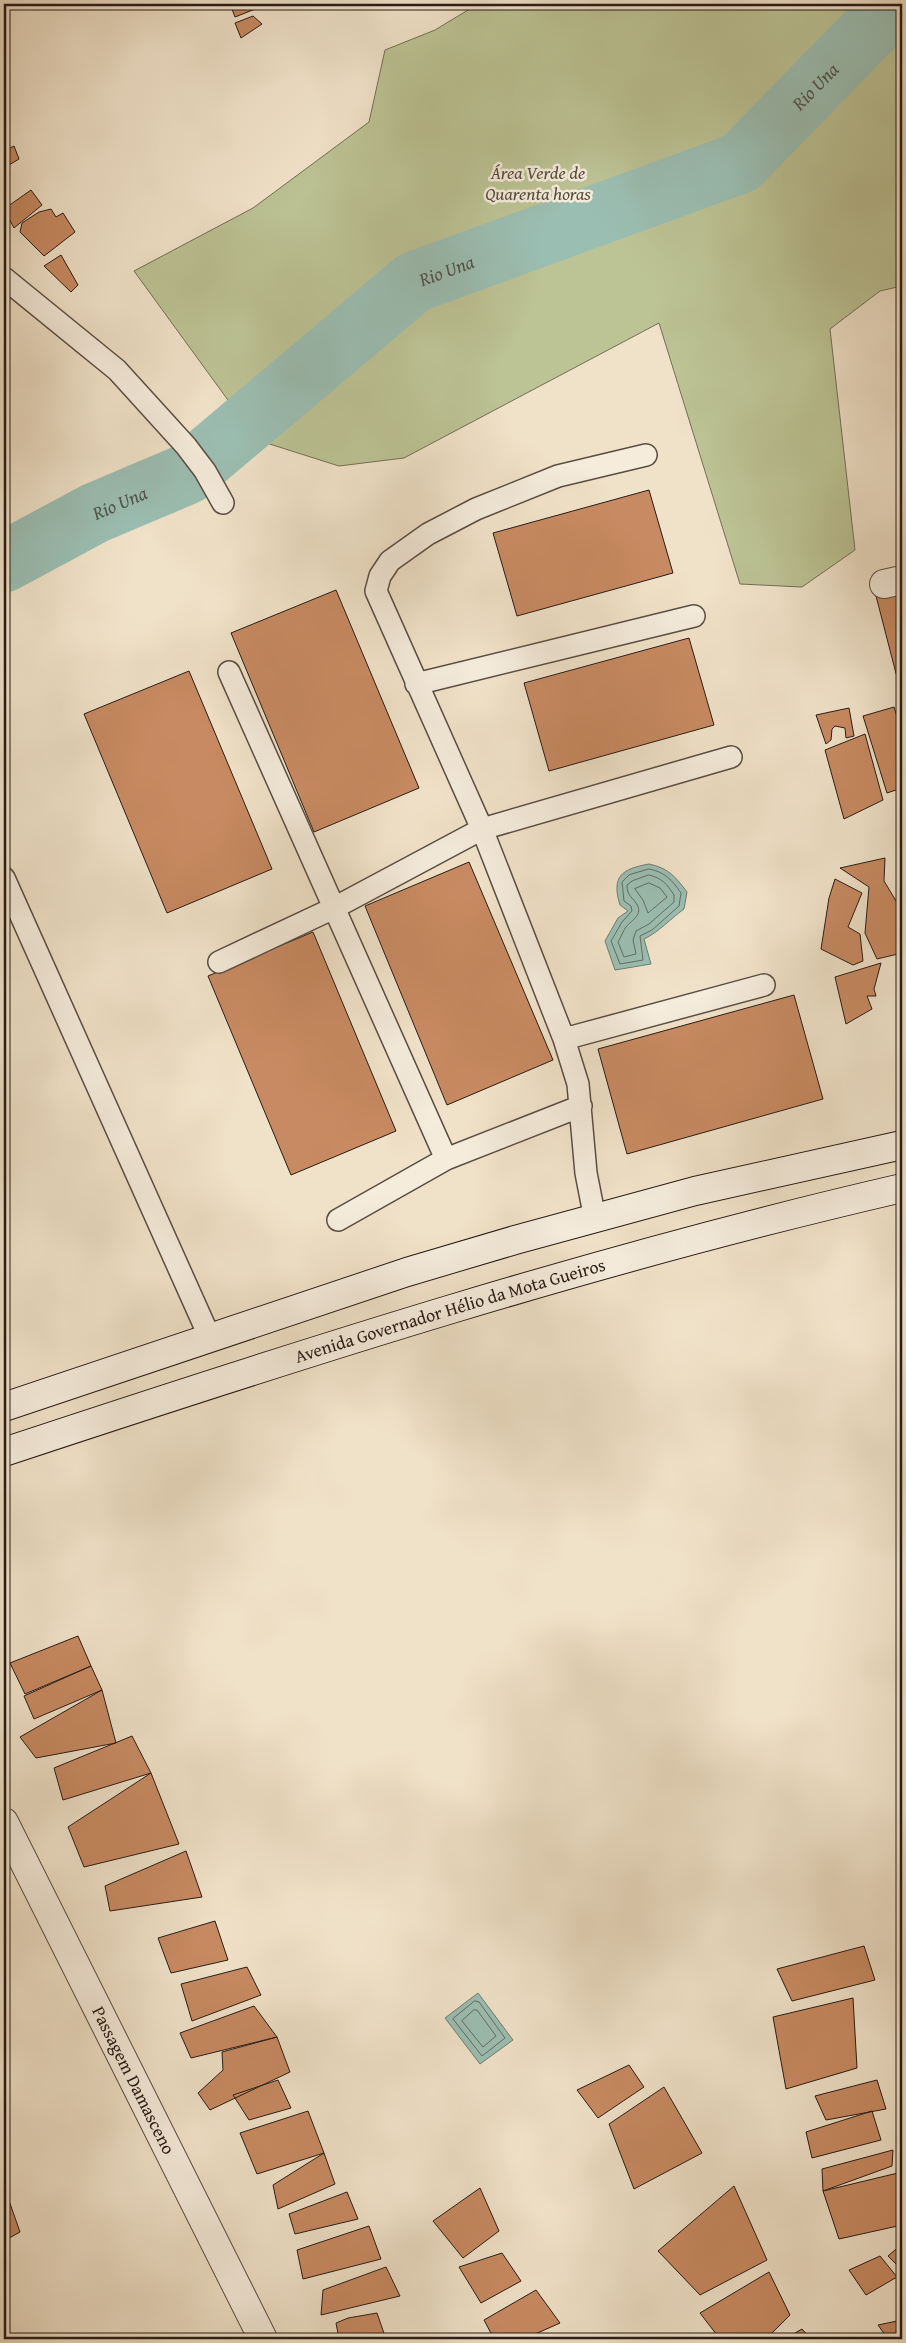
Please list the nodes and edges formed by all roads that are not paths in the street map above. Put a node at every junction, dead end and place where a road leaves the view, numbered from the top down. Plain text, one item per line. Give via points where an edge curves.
1 (4, 278) edge
2 (646, 455) dead end
3 (223, 503) dead end
4 (694, 616) dead end
5 (229, 672) dead end
6 (416, 684) junction
7 (731, 758) dead end
8 (482, 829) junction
9 (4, 878) edge
10 (334, 908) junction
11 (219, 962) dead end
12 (764, 985) dead end
13 (564, 1039) junction
14 (581, 1106) junction
15 (902, 1145) edge
16 (446, 1158) junction
17 (902, 1188) edge
18 (595, 1219) junction
19 (338, 1220) dead end
20 (210, 1338) junction
21 (4, 1407) edge
22 (4, 1452) edge
23 (4, 1822) edge
24 (263, 2339) edge

1 - 3 lane via 117,370 186,446
2 - 6 lane via 558,476 476,509 428,534 390,561 380,576 376,591
4 - 6 lane
5 - 10 lane
6 - 8 lane
7 - 8 lane
8 - 10 lane
8 - 13 lane
9 - 20 lane
10 - 11 lane
10 - 16 lane
12 - 13 lane
13 - 14 lane via 578,1084
14 - 16 lane
14 - 18 lane via 586,1172
15 - 18 main road via 695,1191
16 - 19 lane
17 - 22 main road, Avenida Governador Hélio da Mota Gueiros via 817,1208 511,1292 247,1372
18 - 20 main road via 407,1272
20 - 21 main road
23 - 24 main road, Passagem Damasceno

